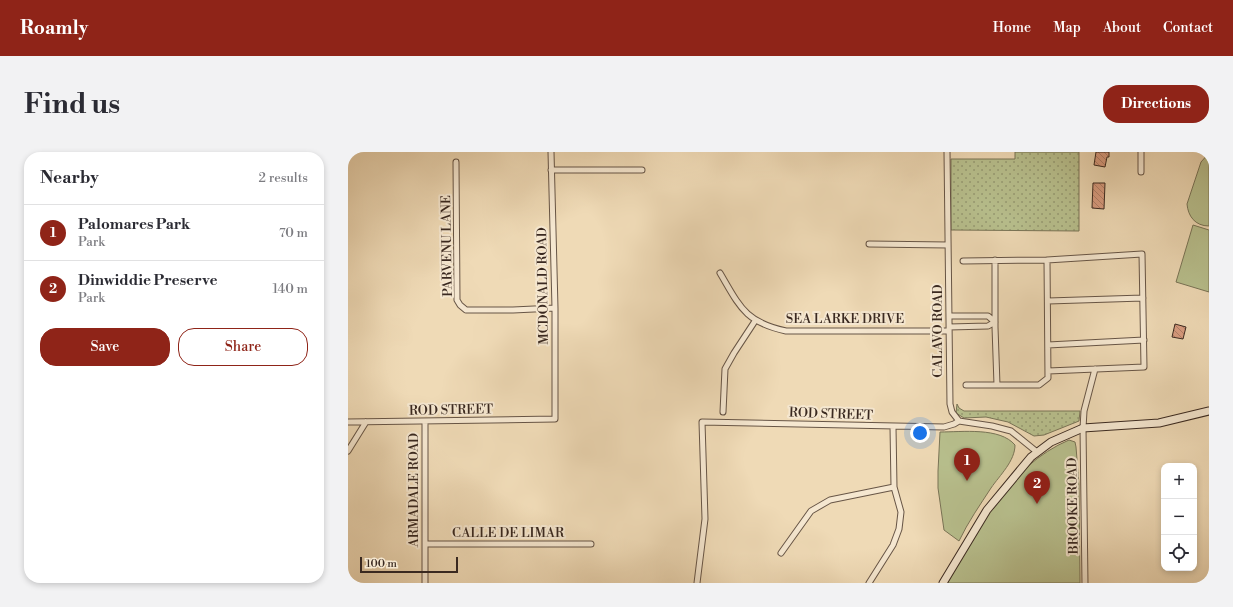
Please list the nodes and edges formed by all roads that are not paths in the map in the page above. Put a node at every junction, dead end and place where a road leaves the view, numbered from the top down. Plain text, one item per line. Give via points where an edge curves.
1 (551, 152) edge
2 (947, 152) edge
3 (1141, 152) edge
4 (456, 162) dead end
5 (551, 170) junction
6 (642, 170) dead end
7 (1141, 172) dead end
8 (869, 244) dead end
9 (948, 245) junction
10 (996, 260) junction
11 (1047, 260) junction
12 (963, 261) dead end
13 (720, 273) dead end
14 (1143, 298) junction
15 (1048, 301) junction
16 (555, 308) junction
17 (949, 316) junction
18 (755, 321) junction
19 (995, 322) junction
20 (949, 329) junction
21 (1144, 340) junction
22 (1048, 345) junction
23 (1095, 369) junction
24 (1048, 372) junction
25 (966, 385) dead end
26 (997, 385) junction
27 (1209, 411) edge
28 (723, 412) dead end
29 (555, 419) joint
30 (425, 421) junction
31 (959, 421) junction
32 (348, 422) edge
33 (366, 422) junction
34 (893, 427) junction
35 (1083, 428) junction
36 (348, 451) edge
37 (1036, 452) junction
38 (894, 486) junction
39 (425, 544) junction
40 (592, 544) dead end
41 (781, 554) dead end
42 (425, 583) edge
43 (697, 583) edge
44 (869, 583) edge
45 (943, 583) edge
46 (1085, 583) edge

1 - 5 street, MCDONALD ROAD
2 - 9 street, CALAVO ROAD
3 - 7 street
4 - 16 street, PARVENU LANE via 457,300 460,305 466,310
5 - 6 street
5 - 16 street, MCDONALD ROAD
8 - 9 street
9 - 17 street, CALAVO ROAD
10 - 11 street
10 - 12 street
10 - 19 street
11 - 14 street via 1142,254
11 - 15 street
13 - 18 street, SEA LARKE DRIVE via 739,306
14 - 15 street
14 - 21 street
15 - 22 street
16 - 29 street, MCDONALD ROAD
17 - 19 street via 988,316
17 - 20 street, CALAVO ROAD
18 - 20 street, SEA LARKE DRIVE via 786,331
18 - 28 street via 725,369
19 - 20 street, SEA LARKE DRIVE via 988,326
19 - 26 street
20 - 31 street, CALAVO ROAD via 950,404
21 - 22 street
21 - 23 street via 1144,367
22 - 24 street
23 - 24 street
23 - 35 street, BROOKE ROAD via 1084,411
24 - 26 street via 1048,378 1039,385
25 - 26 street
27 - 35 main road via 1159,423
29 - 30 street, ROD STREET
30 - 33 street, ROD STREET
30 - 39 street, ARMADALE ROAD
31 - 34 street, ROD STREET via 944,427
31 - 37 street via 1011,431
32 - 33 street, ROD STREET
33 - 36 street
34 - 38 street
34 - 43 street, ROD STREET via 702,422 705,519
35 - 37 main road via 1050,442
35 - 46 street, BROOKE ROAD
37 - 45 main road via 987,510
38 - 41 street via 830,500 811,511
38 - 44 street via 901,512 900,529
39 - 40 street, CALLE DE LIMAR
39 - 42 street, ARMADALE ROAD

